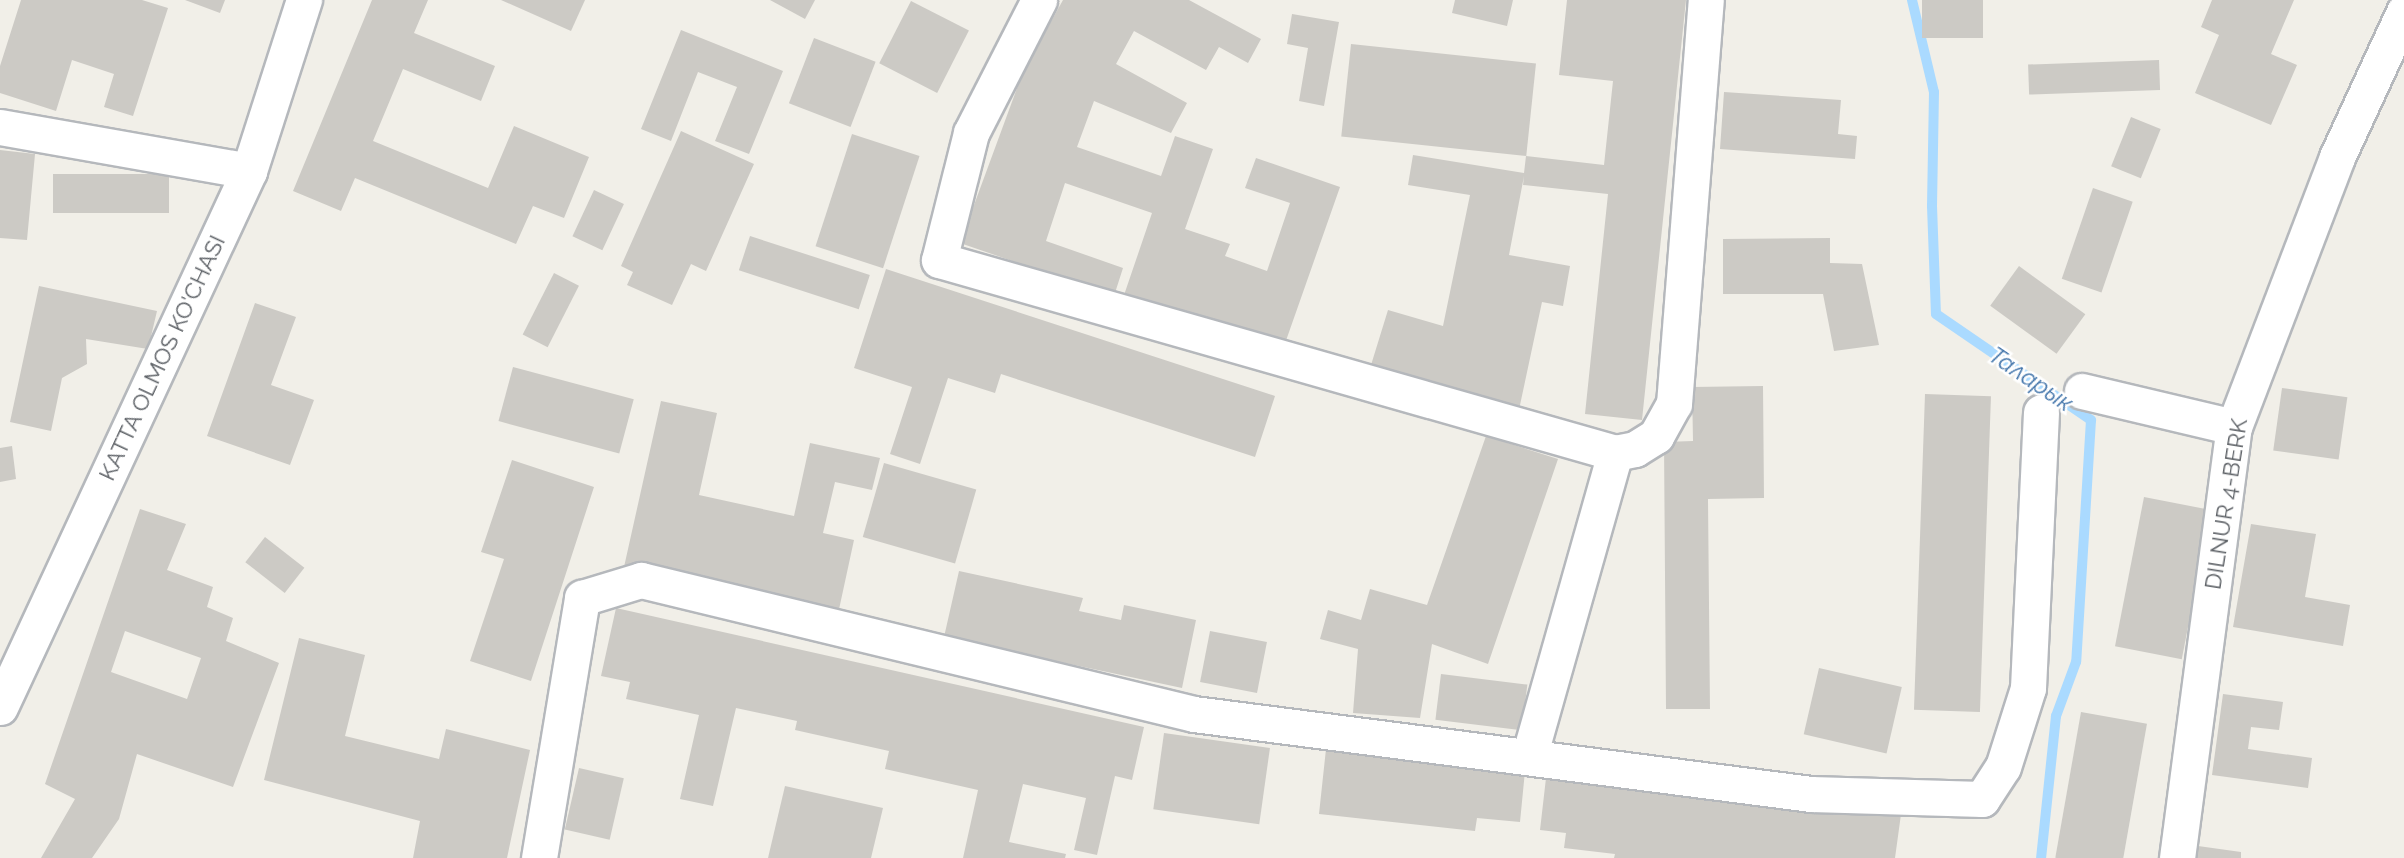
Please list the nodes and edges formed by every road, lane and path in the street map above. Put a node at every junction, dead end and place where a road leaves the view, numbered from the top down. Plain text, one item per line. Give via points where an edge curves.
1 (304, 0) edge
2 (1039, 0) edge
3 (1706, 0) edge
4 (2404, 12) edge
5 (0, 127) edge
6 (249, 171) junction
7 (2082, 391) dead end
8 (2042, 412) dead end
9 (2234, 427) junction
10 (1615, 453) junction
11 (0, 707) edge
12 (1529, 757) junction
13 (539, 858) edge
14 (2177, 858) edge

1 - 6 street, KATTA OLMOS KO'CHASI
2 - 10 street via 971,132 939,260
3 - 10 street via 1674,404 1656,436 1635,449
4 - 9 street, DILNUR 4-BERK via 2337,157
5 - 6 street
6 - 11 street, KATTA OLMOS KO'CHASI
7 - 9 street
8 - 12 street via 2028,688 2003,767 1982,799 1811,794
9 - 14 street, DILNUR 4-BERK
10 - 12 street
12 - 13 street via 1194,714 641,580 582,598

